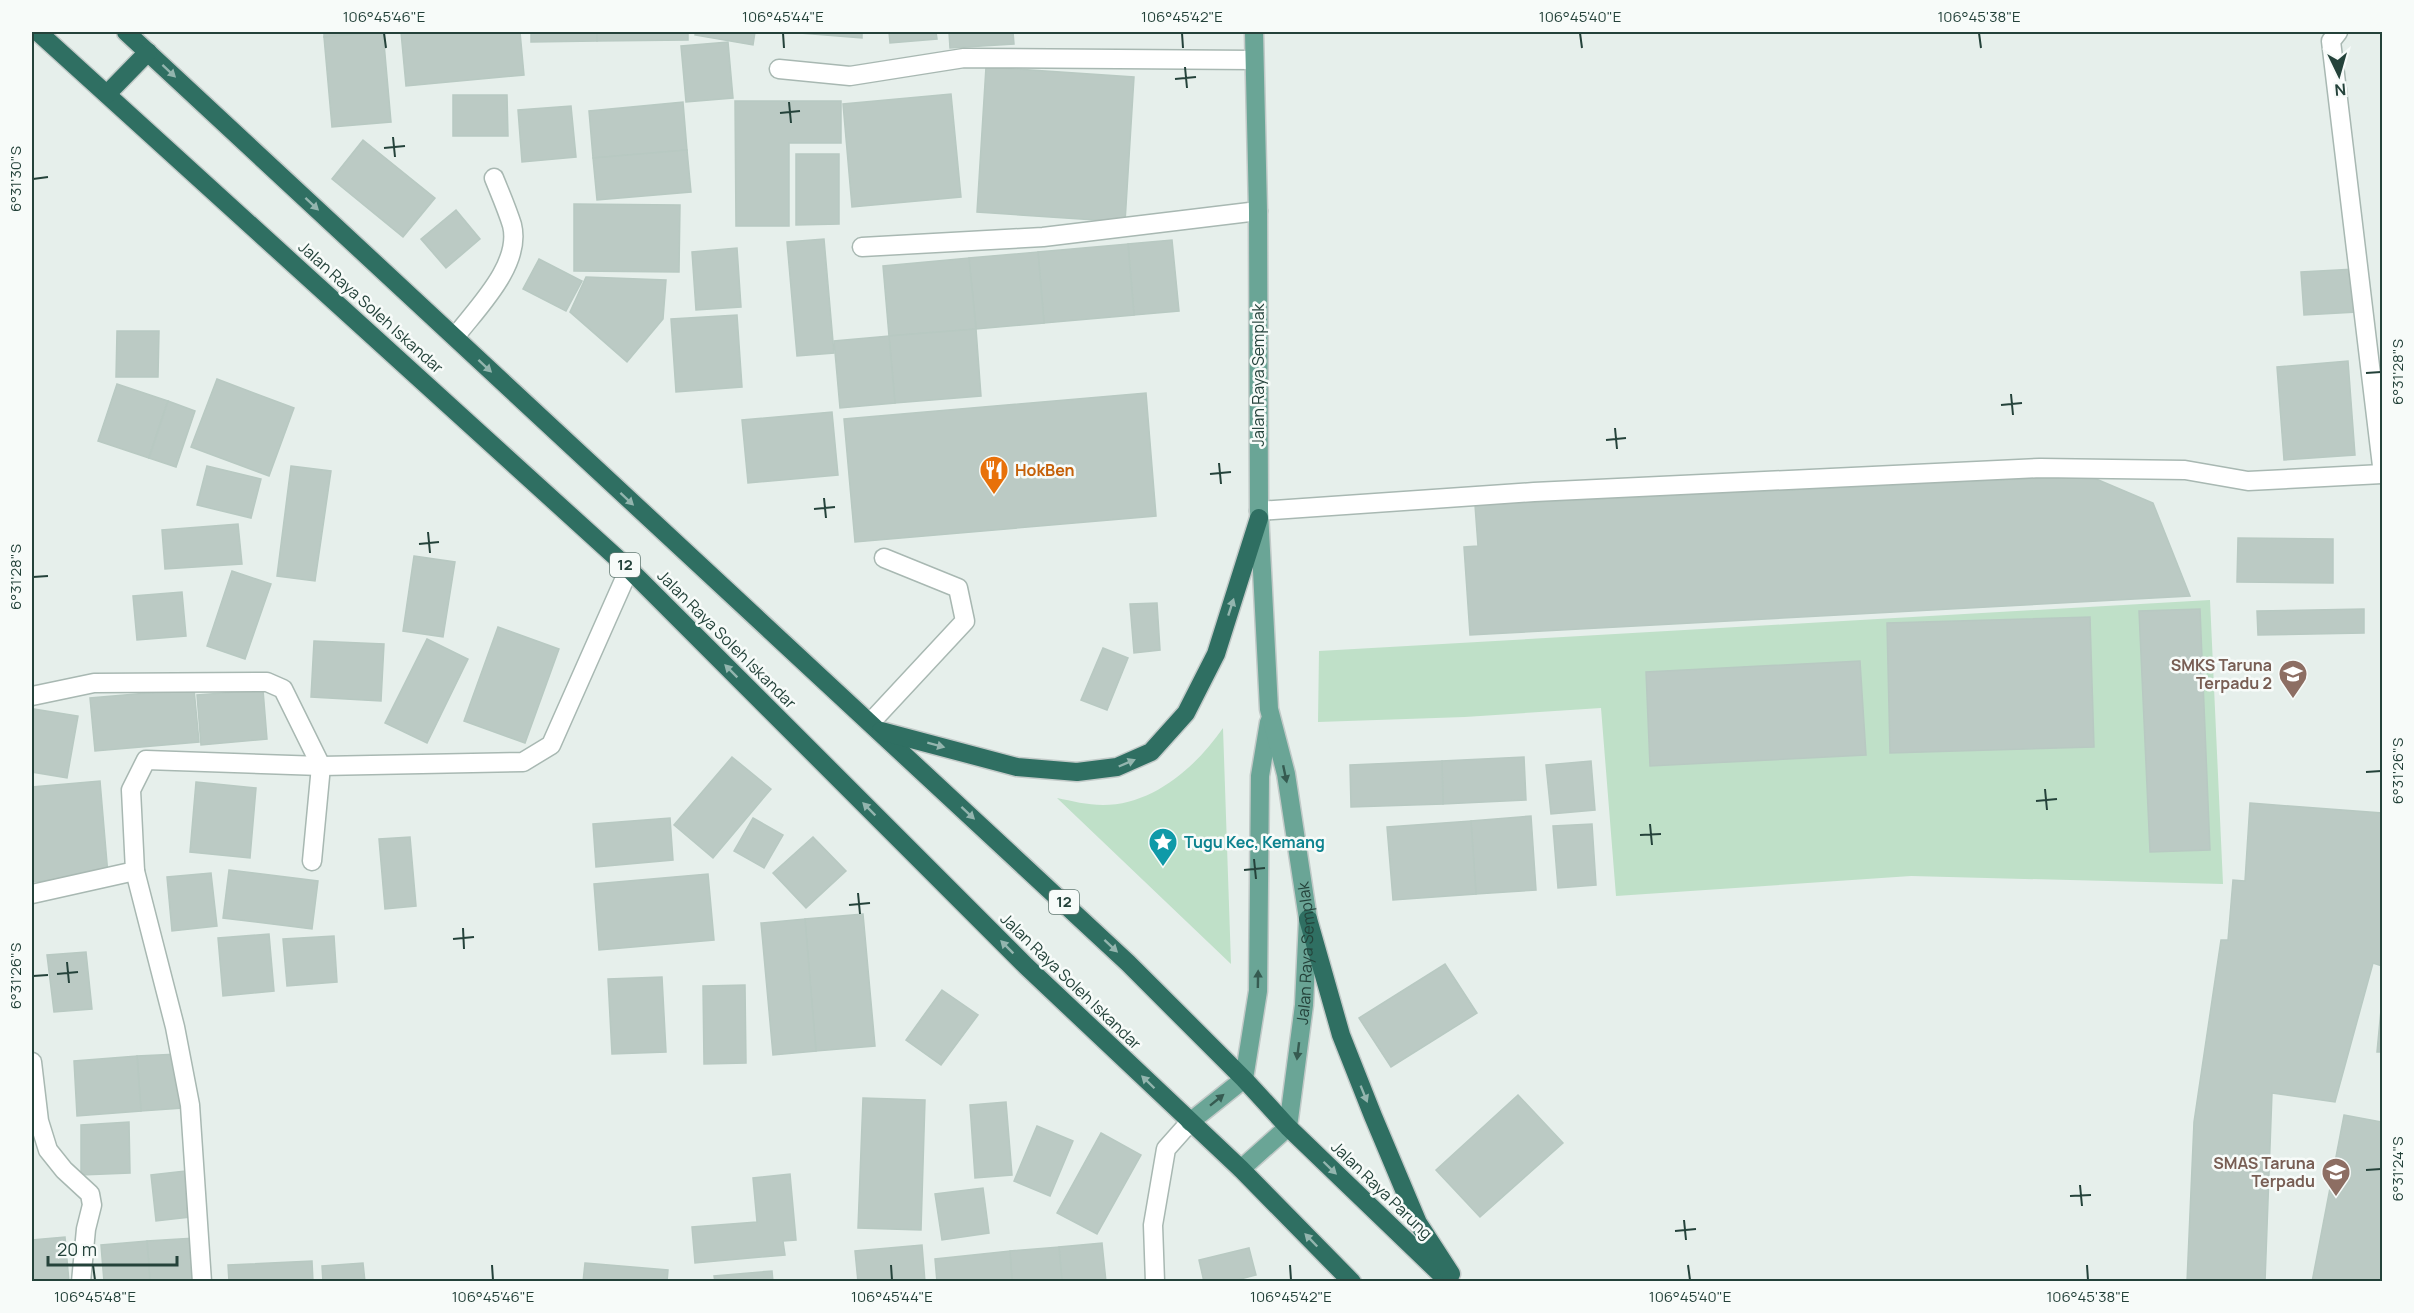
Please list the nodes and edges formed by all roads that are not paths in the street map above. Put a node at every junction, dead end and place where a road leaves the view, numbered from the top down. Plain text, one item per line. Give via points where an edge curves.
1 (38, 32) edge
2 (126, 32) edge
3 (1254, 32) edge
4 (2338, 32) edge
5 (148, 52) junction
6 (1254, 60) junction
7 (779, 69) dead end
8 (107, 94) junction
9 (494, 178) dead end
10 (1258, 211) junction
11 (861, 247) dead end
12 (455, 337) junction
13 (2382, 466) edge
14 (2382, 474) edge
15 (1259, 515) junction
16 (884, 558) dead end
17 (629, 568) junction
18 (32, 696) edge
19 (1269, 718) junction
20 (875, 726) junction
21 (321, 766) junction
22 (312, 861) dead end
23 (135, 872) junction
24 (32, 894) edge
25 (1308, 919) junction
26 (32, 1062) edge
27 (1244, 1079) junction
28 (1190, 1122) junction
29 (1288, 1127) junction
30 (1241, 1169) junction
31 (81, 1281) edge
32 (202, 1281) edge
33 (1155, 1281) edge
34 (1352, 1281) edge
35 (1449, 1281) edge
36 (1456, 1281) edge

1 - 8 highway, Jalan Raya Soleh Iskandar / 12
2 - 5 highway, Jalan Raya Soleh Iskandar / 12
3 - 6 main road, Jalan Raya Semplak
4 - 13 street via 2331,41
5 - 8 highway
5 -> 12 highway, Jalan Raya Soleh Iskandar / 12
6 - 7 street via 964,58 850,76
6 - 10 main road, Jalan Raya Semplak
8 - 17 highway, Jalan Raya Soleh Iskandar / 12
9 - 12 street via 513,228 510,254 503,274
10 - 11 street via 1043,237
10 - 15 main road, Jalan Raya Semplak
12 -> 20 highway, Jalan Raya Soleh Iskandar / 12
14 - 15 street via 2248,481 2185,470 2040,468 1534,492
15 - 19 main road, Jalan Raya Semplak
20 -> 15 highway via 1017,767 1037,769 1077,772 1117,767 1151,752 1186,713 1216,654
16 - 20 street via 958,588 965,621
17 - 21 street via 551,746 523,762
28 -> 17 highway, Jalan Raya Soleh Iskandar / 12 via 1018,958
18 - 21 street via 94,683 267,682 283,689
19 -> 25 main road, Jalan Raya Semplak via 1286,774
27 -> 19 main road, Jalan Raya Semplak via 1257,992 1260,776
20 -> 27 highway, Jalan Raya Soleh Iskandar / 12 via 1128,963
21 - 22 street
21 - 23 street via 146,760 131,790
23 - 24 street
23 - 32 street via 175,1027 190,1105
25 -> 29 main road, Jalan Raya Semplak via 1304,1005
25 -> 36 highway via 1341,1035 1373,1116 1418,1223
26 - 31 street via 39,1121 48,1150 90,1194 92,1205
28 -> 27 main road
27 - 29 highway, Jalan Raya Soleh Iskandar / 12
28 - 30 highway, Jalan Raya Soleh Iskandar / 12
28 - 33 street via 1166,1149 1153,1225
29 - 30 main road
29 -> 35 highway, Jalan Raya Parung / 12
34 -> 30 highway, 12

